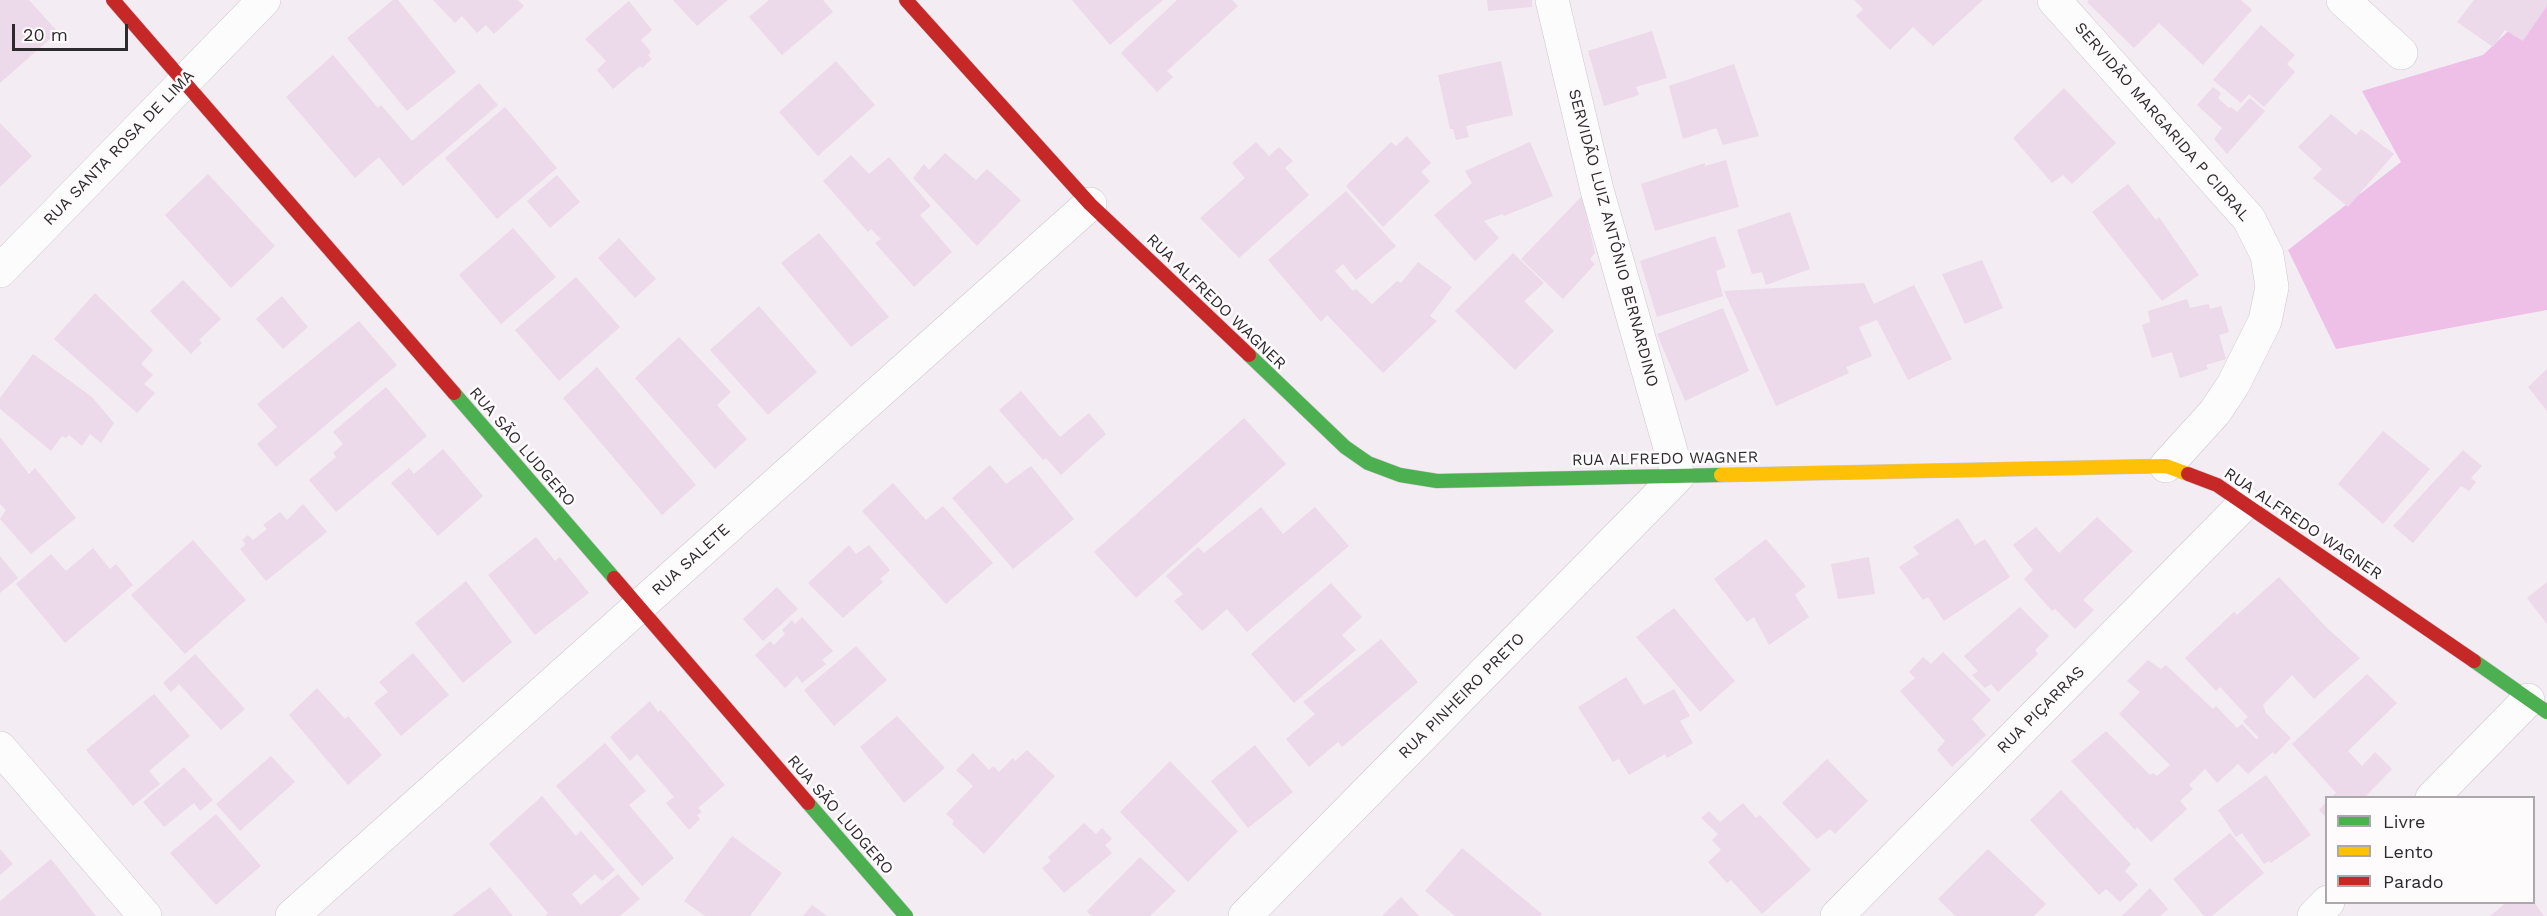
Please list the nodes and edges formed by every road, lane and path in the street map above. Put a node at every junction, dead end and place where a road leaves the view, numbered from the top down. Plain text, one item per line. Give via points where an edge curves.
1 (113, 0) edge
2 (264, 0) edge
3 (906, 0) edge
4 (1552, 0) edge
5 (2054, 0) edge
6 (2343, 0) edge
7 (2401, 52) dead end
8 (184, 82) junction
9 (1089, 204) junction
10 (0, 271) edge
11 (2166, 466) junction
12 (1678, 476) junction
13 (2245, 503) junction
14 (639, 607) junction
15 (2538, 706) edge
16 (0, 748) edge
17 (2434, 796) edge
18 (2327, 904) edge
19 (145, 916) edge
20 (292, 916) edge
21 (906, 916) edge
22 (1245, 916) edge
23 (1837, 916) edge
24 (2314, 916) edge

1 - 8 street, RUA SÃO LUDGERO
2 - 8 street, RUA SANTA ROSA DE LIMA
3 - 9 street, RUA ALFREDO WAGNER
4 - 12 street, SERVIDÃO LUIZ ANTÔNIO BERNARDINO via 1598,190
5 - 11 street, SERVIDÃO MARGARIDA P CIDRAL via 2249,219 2267,255 2272,287 2265,321 2215,412
6 - 7 street
8 - 10 street, RUA SANTA ROSA DE LIMA
8 - 14 street, RUA SÃO LUDGERO
9 - 12 street, RUA ALFREDO WAGNER via 1345,447 1368,463 1400,475 1437,481
9 - 14 street, RUA SALETE
11 - 12 street, RUA ALFREDO WAGNER
11 - 13 street, RUA ALFREDO WAGNER via 2217,484
12 - 22 street, RUA PINHEIRO PRETO
13 - 15 street, RUA ALFREDO WAGNER
13 - 23 street, RUA PIÇARRAS
14 - 20 street, RUA SALETE
14 - 21 street, RUA SÃO LUDGERO
15 - 17 street
16 - 19 street
18 - 24 street

